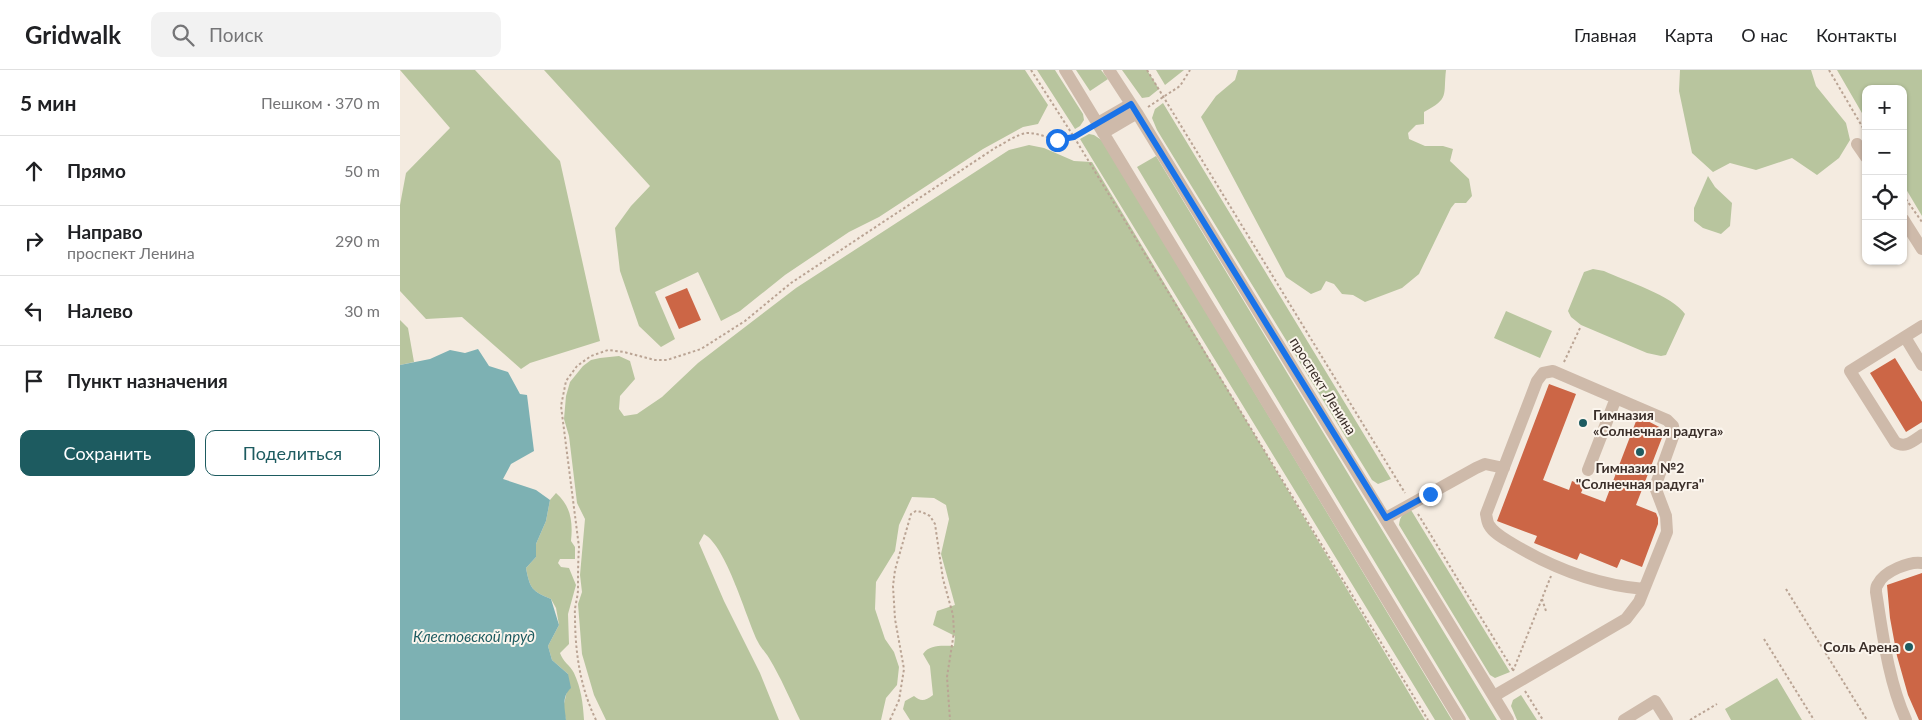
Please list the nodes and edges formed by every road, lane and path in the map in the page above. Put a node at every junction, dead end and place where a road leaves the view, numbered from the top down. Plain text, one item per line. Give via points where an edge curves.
1 (1031, 70) edge
2 (1065, 70) edge
3 (1109, 70) edge
4 (1148, 70) edge
5 (1190, 70) edge
6 (1829, 70) edge
7 (1164, 97) junction
8 (1134, 108) junction
9 (1101, 128) junction
10 (1864, 130) edge
11 (1074, 137) junction
12 (1857, 144) dead end
13 (1862, 151) edge
14 (1907, 201) edge
15 (1904, 220) edge
16 (1922, 222) edge
17 (1922, 249) edge
18 (1922, 326) edge
19 (1580, 328) dead end
20 (1905, 337) junction
21 (1922, 365) edge
22 (1559, 373) junction
23 (1616, 398) junction
24 (1922, 435) edge
25 (1504, 468) junction
26 (1588, 470) dead end
27 (1412, 504) junction
28 (1386, 518) junction
29 (1922, 563) edge
30 (1555, 566) junction
31 (1644, 589) junction
32 (1786, 589) dead end
33 (1542, 598) junction
34 (1546, 611) dead end
35 (1764, 639) dead end
36 (1516, 676) junction
37 (1494, 696) junction
38 (1717, 704) dead end
39 (596, 720) edge
40 (890, 720) edge
41 (950, 720) edge
42 (1428, 720) edge
43 (1460, 720) edge
44 (1508, 720) edge
45 (1543, 720) edge
46 (1624, 720) edge
47 (1667, 720) edge
48 (1690, 720) edge
49 (1814, 720) edge
50 (1867, 720) edge
51 (1906, 720) edge

1 - 11 path
2 - 9 street
3 - 8 street, проспект Ленина
4 - 7 path
5 - 7 path via 1180,86
6 - 10 path
7 - 8 path
7 - 27 path
8 - 9 street
8 - 28 street, проспект Ленина
9 - 11 path
9 - 43 street
11 - 39 path via 1057,140 1026,133 996,148 791,283 737,326 696,351 667,360 655,360 608,350 583,360 570,373 561,406 579,547 574,614 578,664
11 - 42 path
12 - 13 street
14 - 16 path
15 - 17 street
18 - 20 street
19 - 22 path
20 - 21 street
20 - 24 street via 1850,371 1895,442 1907,445
22 - 23 street
22 - 25 street via 1553,370 1543,373 1537,381
23 - 26 street
23 - 31 street via 1667,420 1673,426 1674,434 1655,487 1666,516 1667,532
25 - 27 street via 1485,464
25 - 30 street via 1486,514 1488,524 1497,534
27 - 28 street
27 - 36 path
28 - 37 street, проспект Ленина
29 - 51 street via 1915,562 1888,574 1878,584 1876,592 1889,667
30 - 31 street via 1628,588
30 - 33 path
31 - 36 street via 1626,619
32 - 50 path
33 - 34 path
33 - 36 path
35 - 49 path
36 - 37 street
36 - 45 path
37 - 44 street, проспект Ленина
38 - 48 path
40 - 41 path via 899,700 904,669 895,619 893,577 908,520 916,511 930,516 935,524 943,579 953,615 954,632 947,677
46 - 47 street via 1655,701

